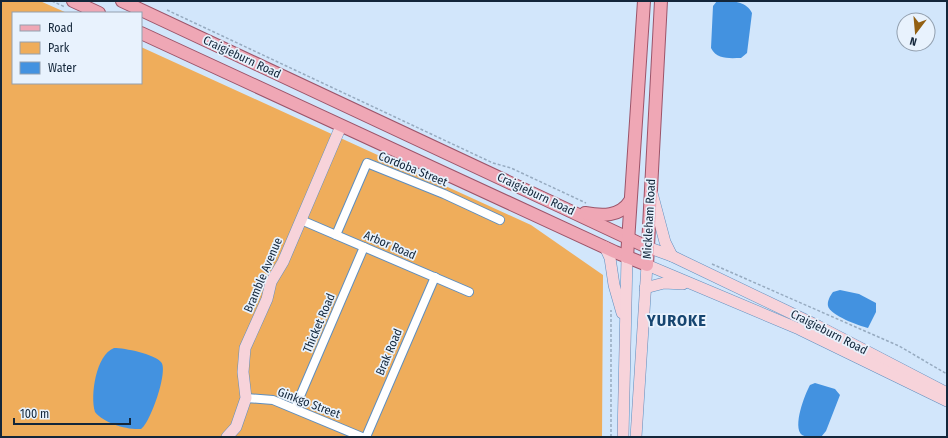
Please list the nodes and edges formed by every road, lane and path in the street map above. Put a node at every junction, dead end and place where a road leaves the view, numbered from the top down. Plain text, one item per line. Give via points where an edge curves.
1 (73, 1) edge
2 (122, 1) edge
3 (644, 1) edge
4 (661, 1) edge
5 (166, 10) dead end
6 (97, 12) edge
7 (142, 32) edge
8 (341, 126) junction
9 (650, 188) junction
10 (630, 201) junction
11 (586, 203) dead end
12 (568, 209) junction
13 (301, 220) junction
14 (500, 220) dead end
15 (336, 235) junction
16 (628, 238) junction
17 (364, 247) junction
18 (605, 247) junction
19 (647, 247) junction
20 (672, 256) junction
21 (627, 257) junction
22 (710, 263) dead end
23 (647, 265) junction
24 (435, 277) junction
25 (696, 286) junction
26 (645, 288) junction
27 (469, 292) dead end
28 (611, 306) dead end
29 (625, 321) junction
30 (889, 363) junction
31 (947, 374) edge
32 (947, 393) edge
33 (938, 394) edge
34 (246, 398) junction
35 (947, 402) edge
36 (295, 408) junction
37 (227, 437) edge
38 (362, 437) edge
39 (366, 437) edge
40 (611, 437) edge
41 (623, 437) edge
42 (636, 437) edge

1 - 6 main road
2 - 12 main road, Craigieburn Road
3 - 10 main road, Mickleham Road
4 - 9 main road, Mickleham Road
5 - 11 path via 493,163 511,168
7 - 8 main road, Craigieburn Road
8 - 13 street, Bramble Avenue
8 - 18 main road, Craigieburn Road
9 - 19 main road, Mickleham Road
9 - 20 street via 665,242
10 - 12 main road via 623,211 608,215
10 - 16 main road, Mickleham Road
12 - 16 main road, Craigieburn Road
13 - 15 street, Arbor Road
13 - 34 street, Bramble Avenue via 245,348 243,372
14 - 15 street, Cordoba Street via 367,163
15 - 17 street, Arbor Road
16 - 19 main road, Craigieburn Road
16 - 21 main road, Mickleham Road
17 - 24 street, Arbor Road
17 - 36 street, Thicket Road
18 - 21 main road, Craigieburn Road
18 - 29 street
19 - 20 street, Craigieburn Road
19 - 23 main road, Mickleham Road
20 - 30 street, Craigieburn Road
21 - 23 main road, Craigieburn Road
21 - 29 street, Mickleham Road
22 - 31 path via 899,346
23 - 25 street, Craigieburn Road
23 - 26 street, Mickleham Road
24 - 27 street, Arbor Road
24 - 39 street, Brak Road
25 - 26 street via 664,283
25 - 33 street, Craigieburn Road via 799,329
26 - 42 street, Mickleham Road
28 - 40 path
29 - 41 street, Mickleham Road
30 - 32 street, Craigieburn Road
30 - 33 street
33 - 35 street, Craigieburn Road
34 - 36 street, Ginkgo Street via 273,400
34 - 37 street, Bramble Avenue via 236,426
36 - 38 street, Ginkgo Street

